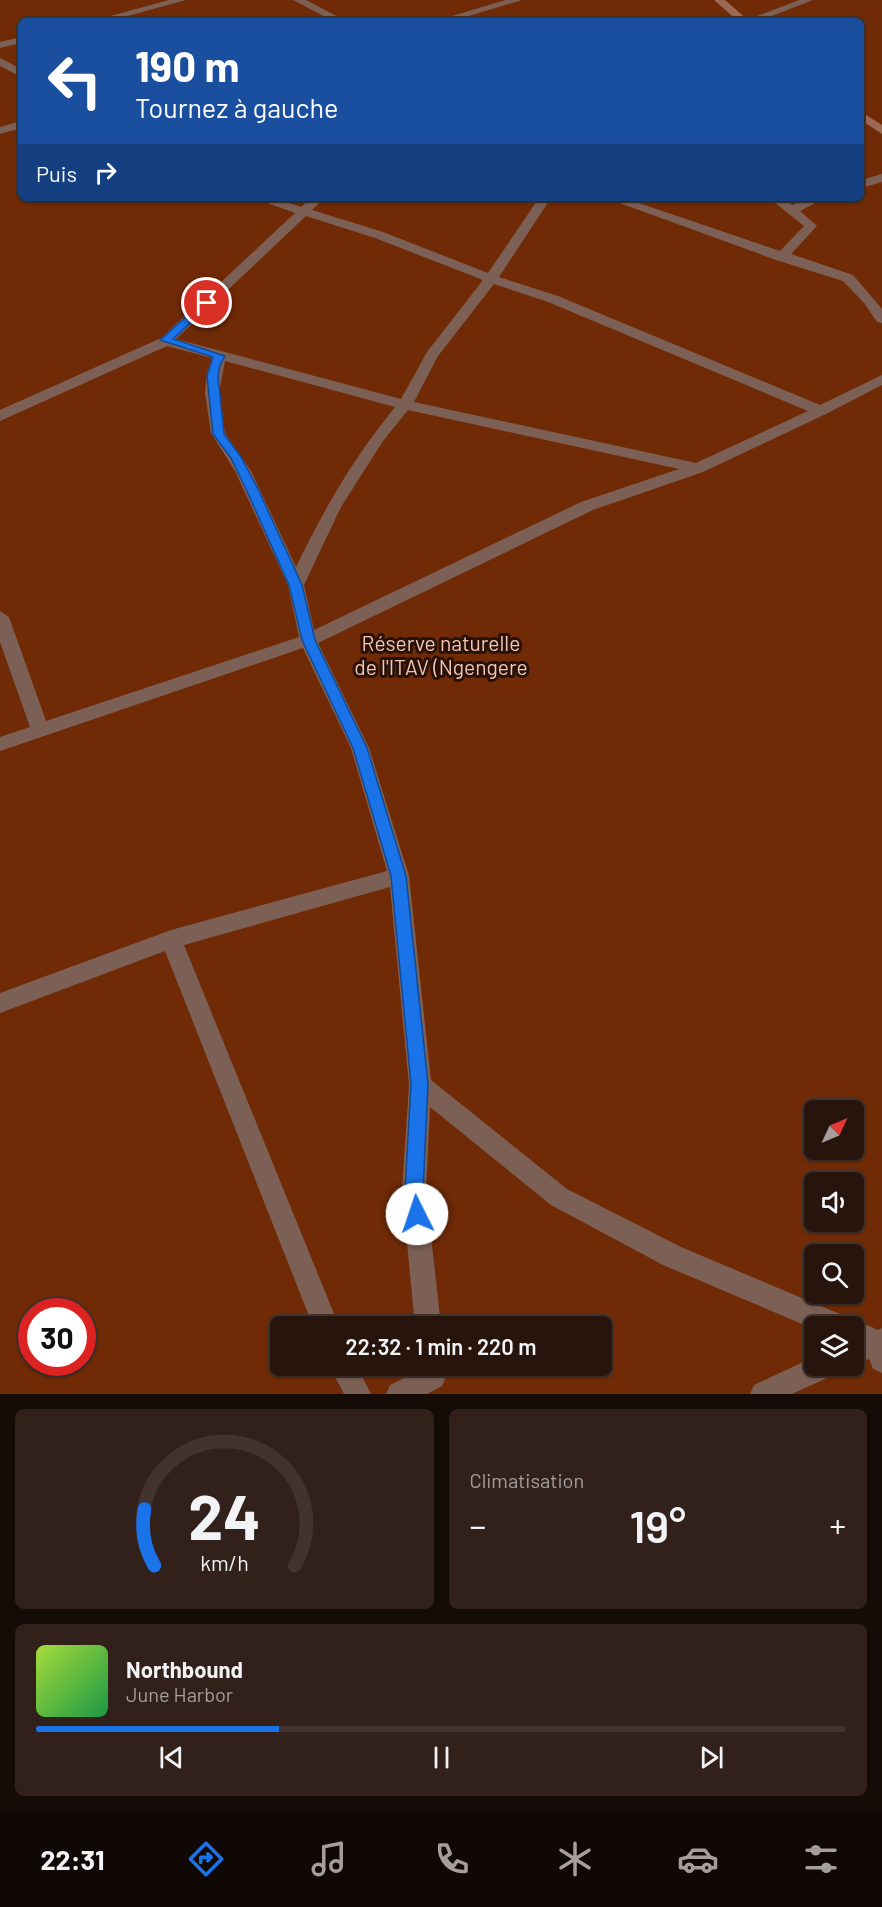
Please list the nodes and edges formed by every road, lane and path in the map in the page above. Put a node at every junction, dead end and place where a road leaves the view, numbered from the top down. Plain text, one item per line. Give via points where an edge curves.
1 (181, 0) edge
2 (298, 0) edge
3 (517, 0) edge
4 (719, 0) edge
5 (808, 0) edge
6 (109, 18) edge
7 (334, 18) edge
8 (451, 18) edge
9 (740, 18) edge
10 (757, 18) edge
11 (18, 41) edge
12 (0, 45) edge
13 (0, 61) edge
14 (18, 72) edge
15 (864, 117) edge
16 (18, 125) edge
17 (0, 131) edge
18 (882, 131) edge
19 (882, 178) edge
20 (864, 183) edge
21 (269, 201) edge
22 (315, 201) edge
23 (543, 201) edge
24 (621, 201) edge
25 (779, 201) edge
26 (812, 201) edge
27 (791, 210) junction
28 (303, 213) junction
29 (781, 256) junction
30 (491, 279) junction
31 (882, 319) edge
32 (166, 340) junction
33 (220, 356) junction
34 (882, 379) edge
35 (405, 405) junction
36 (820, 411) junction
37 (0, 416) edge
38 (698, 468) junction
39 (296, 585) junction
40 (0, 617) edge
41 (308, 640) junction
42 (40, 730) junction
43 (0, 744) edge
44 (399, 876) junction
45 (171, 939) junction
46 (0, 1003) edge
47 (420, 1084) junction
48 (322, 1316) edge
49 (427, 1316) edge
50 (814, 1316) edge
51 (348, 1376) edge
52 (804, 1376) edge
53 (433, 1378) edge
54 (358, 1394) edge
55 (399, 1394) edge
56 (764, 1394) edge

1 - 6 street
2 - 7 street
3 - 8 street
4 - 9 street
5 - 10 street
11 - 12 street
13 - 14 street
15 - 18 street
16 - 17 street
19 - 20 street
21 - 28 street
22 - 28 street
23 - 30 street
24 - 29 street
25 - 27 street
26 - 27 street
27 - 29 street via 811,226
28 - 30 street via 379,235
28 - 32 street
29 - 31 street via 848,278
30 - 35 street via 432,355
30 - 36 street via 553,298
32 - 33 street
32 - 37 street
33 - 35 street
33 - 39 street via 212,376 218,434 240,465
34 - 36 street
35 - 38 street
35 - 39 street via 333,506
36 - 38 street
38 - 41 street via 587,506
39 - 41 street
40 - 42 street
41 - 42 street
41 - 44 street via 360,748
42 - 43 street
44 - 45 street
44 - 47 street
45 - 46 street
45 - 48 street via 209,1043
47 - 49 street via 414,1191
47 - 50 street via 559,1197 672,1256
51 - 54 street
52 - 56 street
53 - 55 street

